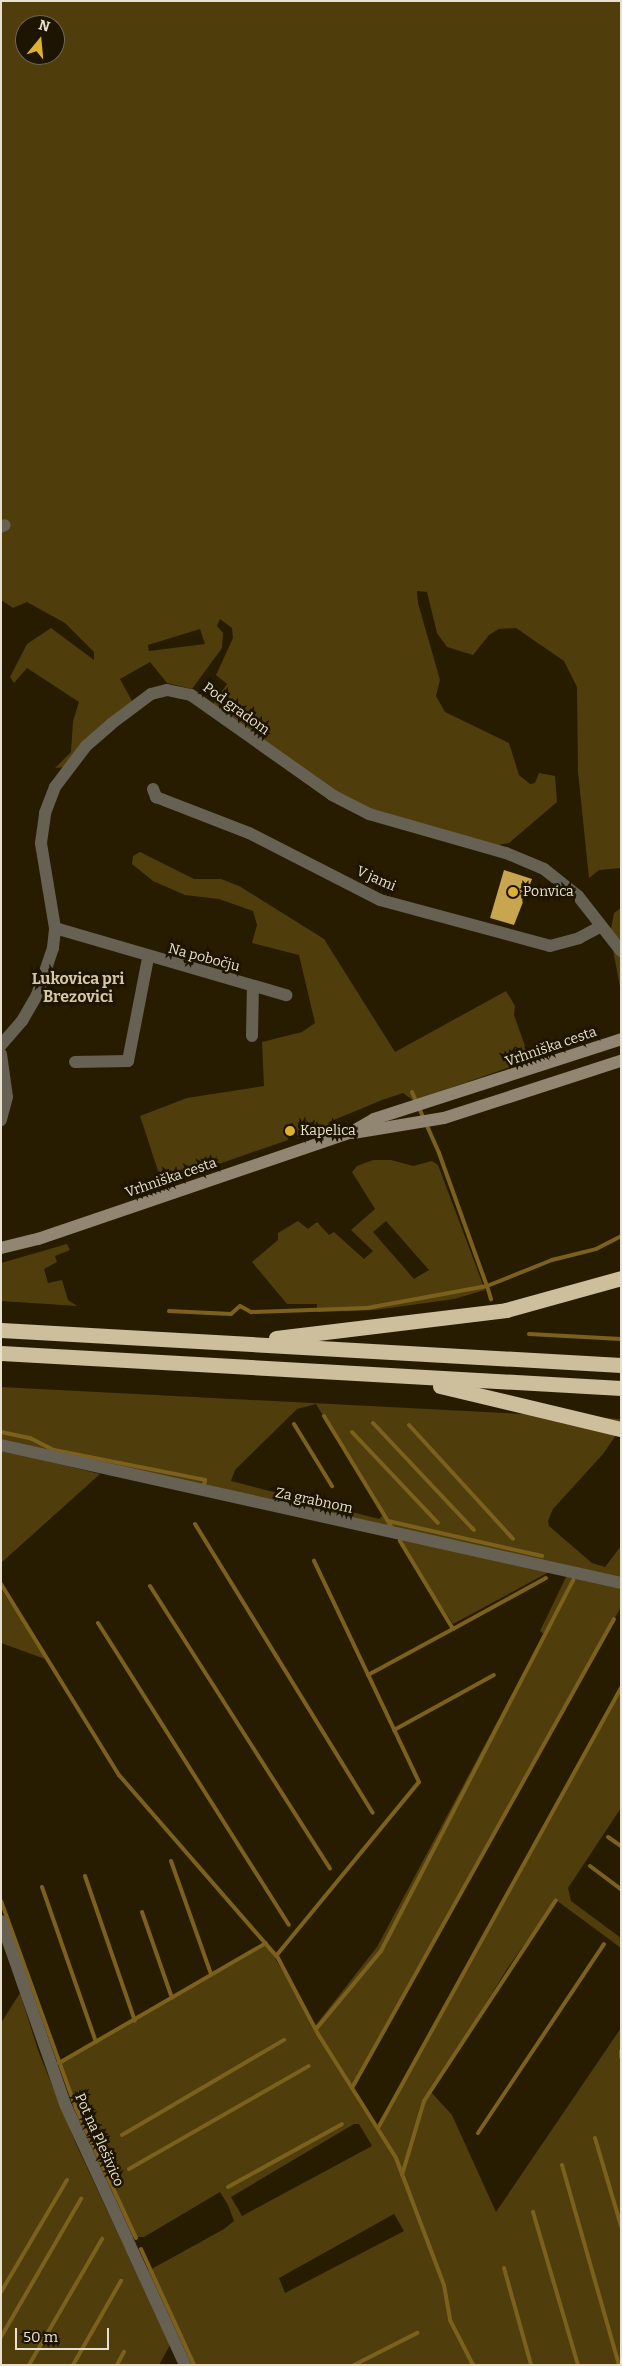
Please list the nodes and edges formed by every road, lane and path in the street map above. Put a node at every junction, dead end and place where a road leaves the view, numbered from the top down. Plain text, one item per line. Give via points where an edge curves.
1 (153, 789) dead end
2 (600, 927) junction
3 (55, 928) junction
4 (621, 951) edge
5 (148, 958) junction
6 (253, 986) junction
7 (286, 995) dead end
8 (252, 1036) dead end
9 (621, 1039) edge
10 (1, 1045) edge
11 (1, 1054) edge
12 (621, 1061) edge
13 (75, 1062) dead end
14 (606, 1066) junction
15 (621, 1068) edge
16 (1, 1120) edge
17 (392, 1121) junction
18 (1, 1248) edge
19 (621, 1278) edge
20 (1, 1330) edge
21 (231, 1343) junction
22 (1, 1354) edge
23 (621, 1365) edge
24 (380, 1375) junction
25 (621, 1388) edge
26 (621, 1428) edge
27 (1, 1445) edge
28 (621, 1583) edge
29 (1, 1921) edge
30 (185, 2365) edge

1 - 2 street, V jami via 156,797 249,833 380,900 550,946 579,938
2 - 3 street, Pod gradom via 578,896 544,870 506,853 369,814 332,795 191,695 167,690 151,694 111,724 86,746 55,787 45,812 41,843
2 - 4 street, Pod gradom
3 - 5 street, Na pobočju
3 - 10 street, Pod gradom via 37,995 22,1021
5 - 6 street, Na pobočju
5 - 13 street, Na pobočju via 128,1061
6 - 7 street, Na pobočju
6 - 8 street, Na pobočju
9 - 17 main road, Vrhniška cesta via 438,1100
11 - 16 street via 7,1097
12 - 14 main road, Vrhniška cesta
14 - 15 main road
14 - 17 main road, Vrhniška cesta via 444,1118
17 - 18 main road, Vrhniška cesta via 38,1240
19 - 21 highway via 506,1310
20 - 21 highway
21 - 23 highway
22 - 24 highway
24 - 25 highway
24 - 26 highway via 490,1395
27 - 28 street, Za grabnom
29 - 30 street, Pot na Plešivico via 65,2104

